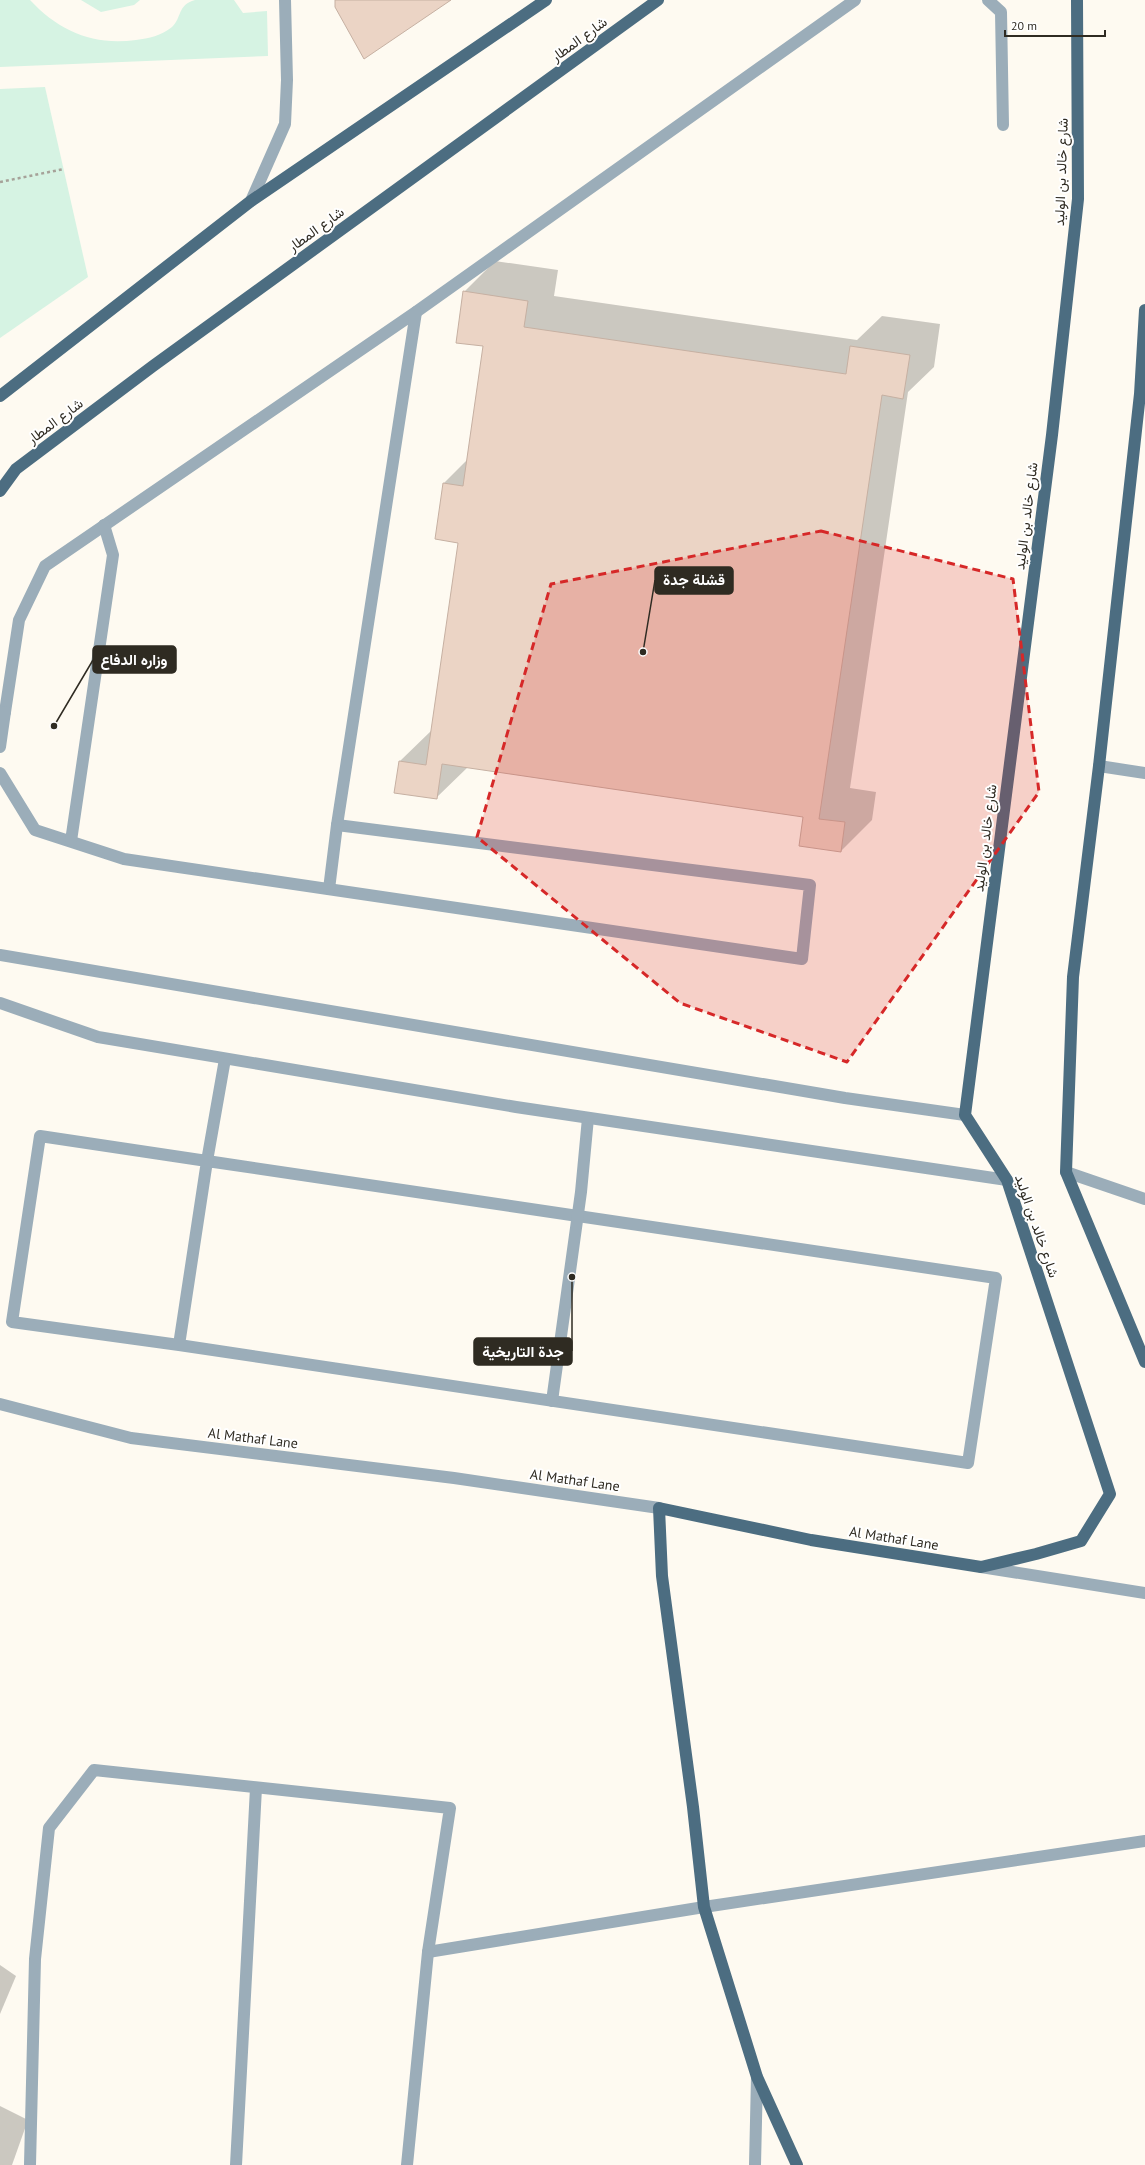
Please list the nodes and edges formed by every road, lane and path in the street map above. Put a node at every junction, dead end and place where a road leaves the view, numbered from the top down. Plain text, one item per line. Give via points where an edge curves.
1 (285, 0) edge
2 (546, 0) edge
3 (658, 0) edge
4 (855, 0) edge
5 (988, 0) edge
6 (1077, 0) edge
7 (1003, 125) dead end
8 (64, 169) dead end
9 (0, 182) edge
10 (251, 201) junction
11 (1145, 310) edge
12 (416, 312) junction
13 (1142, 394) edge
14 (0, 396) edge
15 (0, 491) edge
16 (104, 525) junction
17 (2, 712) edge
18 (0, 747) edge
19 (1099, 766) junction
20 (0, 773) edge
21 (1145, 773) edge
22 (337, 825) junction
23 (71, 841) junction
24 (329, 889) junction
25 (0, 955) edge
26 (0, 1003) edge
27 (225, 1059) junction
28 (965, 1114) junction
29 (588, 1118) junction
30 (207, 1161) junction
31 (1066, 1172) junction
32 (1007, 1180) junction
33 (1145, 1199) edge
34 (578, 1216) junction
35 (179, 1345) junction
36 (1145, 1362) edge
37 (552, 1401) junction
38 (0, 1404) edge
39 (658, 1508) junction
40 (981, 1567) junction
41 (1145, 1593) edge
42 (256, 1788) junction
43 (1145, 1841) edge
44 (704, 1907) junction
45 (428, 1952) junction
46 (757, 2077) junction
47 (30, 2165) edge
48 (236, 2165) edge
49 (407, 2165) edge
50 (755, 2165) edge
51 (797, 2165) edge

1 - 10 street via 286,124
2 - 10 main road
3 - 15 main road, شارع المطار via 153,366 16,469
4 - 12 street
5 - 7 street via 1001,12
6 - 28 main road, شارع خالد بن الوليد via 1078,199 1052,435
8 - 9 path
10 - 14 main road
11 - 13 main road
12 - 16 street
12 - 22 street
13 - 19 main road
16 - 17 street via 45,566 19,620
16 - 23 street via 113,555
17 - 18 street
19 - 21 street
19 - 31 main road via 1073,977
20 - 23 street via 35,830
22 - 24 street
22 - 24 street via 810,885 802,959
23 - 24 street via 124,859
25 - 28 street via 845,1098
26 - 27 street via 98,1037
27 - 29 street
27 - 30 street
28 - 32 main road, شارع خالد بن الوليد
29 - 32 street
29 - 34 street
30 - 34 street
30 - 35 street
30 - 35 street via 40,1136 12,1322
31 - 33 street
31 - 36 main road
32 - 40 main road, شارع خالد بن الوليد via 1110,1494 1081,1540
34 - 37 street
34 - 37 street via 996,1278 968,1464
35 - 37 street
38 - 39 street, Al Mathaf Lane via 131,1438 454,1478
39 - 40 main road, Al Mathaf Lane via 811,1540
39 - 44 main road via 662,1576
40 - 41 street, Al Mathaf Lane
42 - 45 street via 450,1808
42 - 47 street via 94,1770 49,1828 35,1959
42 - 48 street
43 - 44 street
44 - 45 street
44 - 46 main road
45 - 49 street
46 - 50 street
46 - 51 main road

